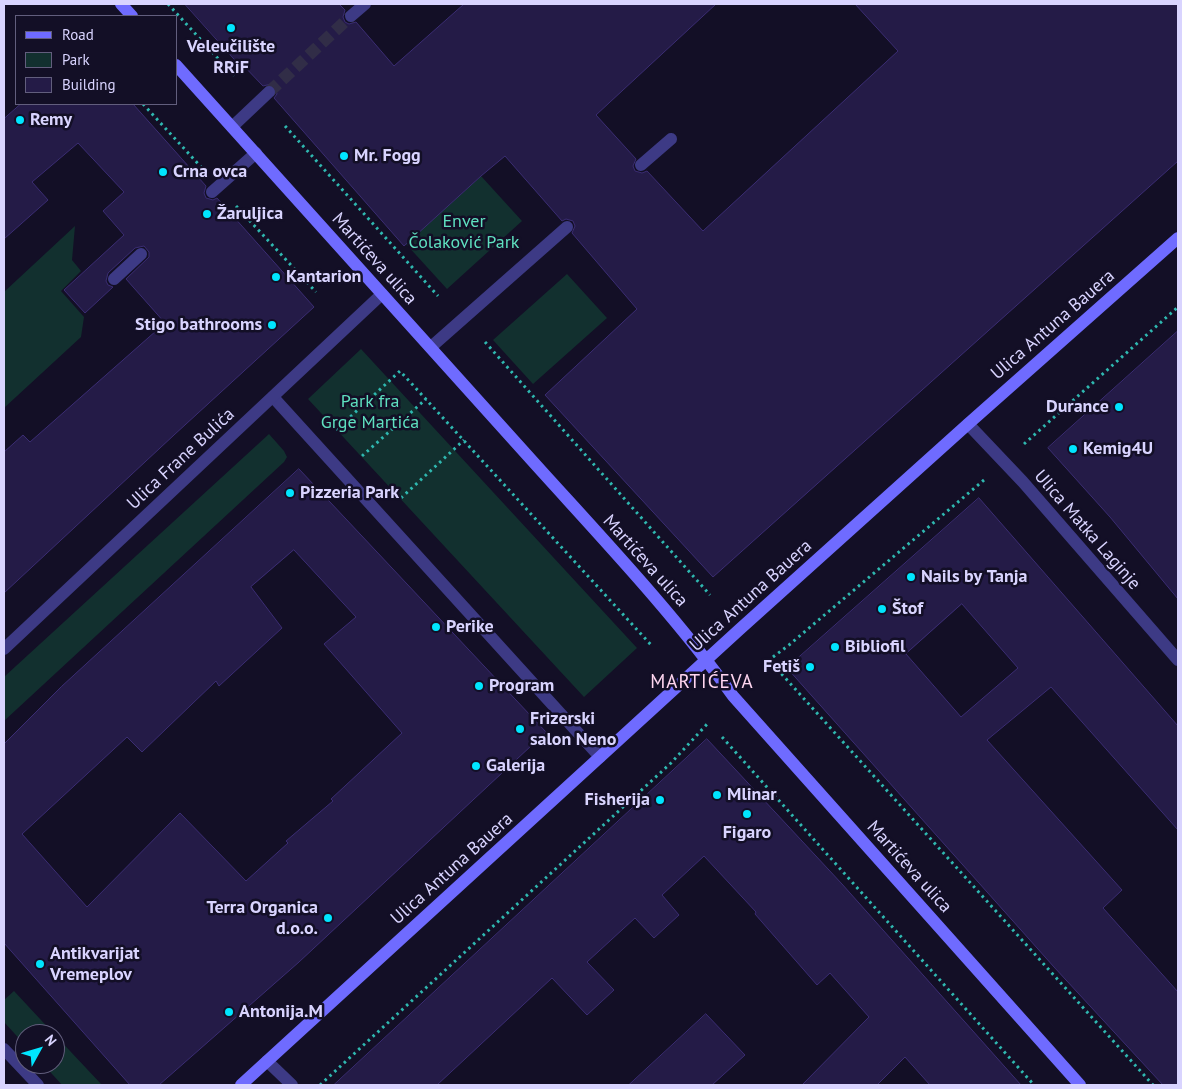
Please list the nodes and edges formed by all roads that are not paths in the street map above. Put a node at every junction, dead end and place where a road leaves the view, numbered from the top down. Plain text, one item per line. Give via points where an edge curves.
1 (121, 4) edge
2 (365, 4) edge
3 (131, 15) edge
4 (350, 16) tunnel mouth
5 (178, 67) edge
6 (269, 92) tunnel mouth
7 (232, 127) junction
8 (671, 139) dead end
9 (256, 153) junction
10 (642, 165) dead end
11 (212, 192) dead end
12 (568, 227) dead end
13 (1178, 238) edge
14 (140, 254) dead end
15 (114, 279) dead end
16 (382, 294) junction
17 (431, 347) junction
18 (273, 398) junction
19 (968, 424) junction
20 (4, 649) edge
21 (707, 659) junction
22 (1178, 660) edge
23 (600, 757) junction
24 (4, 1049) edge
25 (267, 1061) junction
26 (38, 1085) edge
27 (241, 1085) edge
28 (292, 1085) edge
29 (1080, 1085) edge

1 - 3 street
2 - 4 street
5 - 7 street, Martićeva ulica
6 - 7 street
7 - 9 street, Martićeva ulica
8 - 10 street
9 - 11 street
9 - 16 street, Martićeva ulica
12 - 17 street
13 - 19 street, Ulica Antuna Bauera
14 - 15 street
16 - 17 street, Martićeva ulica
16 - 18 street, Ulica Frane Bulića
17 - 21 street, Martićeva ulica
18 - 20 street, Ulica Frane Bulića
18 - 23 street
19 - 21 street, Ulica Antuna Bauera
19 - 22 street, Ulica Matka Laginje via 1023,482
21 - 23 street, Ulica Antuna Bauera
21 - 29 street, Martićeva ulica via 734,696
23 - 25 street, Ulica Antuna Bauera
24 - 26 street
25 - 27 street, Ulica Antuna Bauera
25 - 28 street

